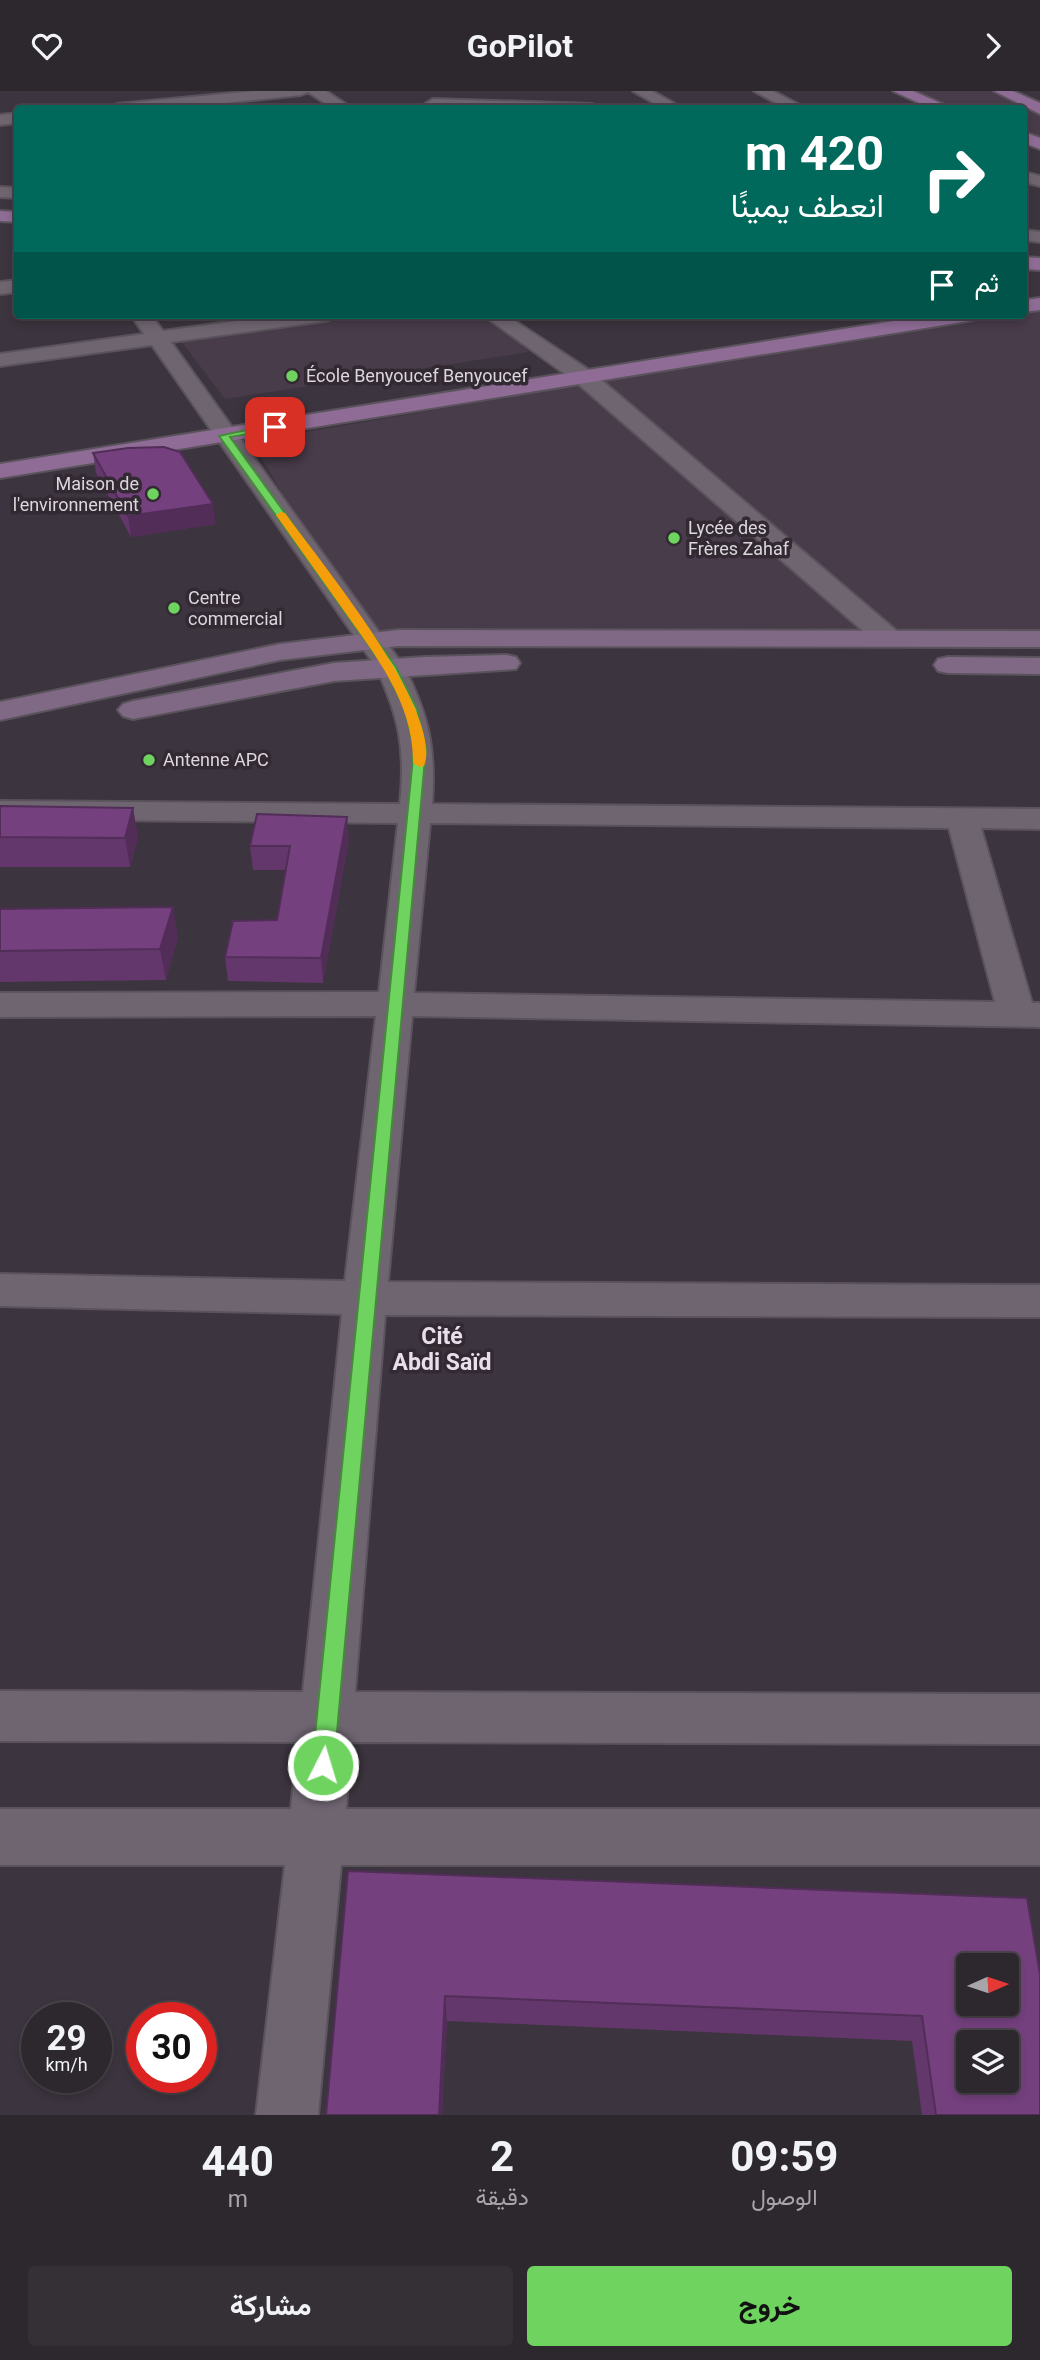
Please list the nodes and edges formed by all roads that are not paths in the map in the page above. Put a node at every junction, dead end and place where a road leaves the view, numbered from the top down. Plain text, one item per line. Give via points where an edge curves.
1 (300, 91) edge
2 (315, 91) edge
3 (478, 91) edge
4 (556, 91) edge
5 (640, 91) edge
6 (761, 91) edge
7 (900, 91) edge
8 (1001, 91) edge
9 (158, 105) edge
10 (339, 105) edge
11 (428, 105) edge
12 (585, 105) edge
13 (669, 105) edge
14 (791, 105) edge
15 (937, 105) edge
16 (1039, 108) edge
17 (144, 319) edge
18 (297, 319) edge
19 (499, 319) edge
20 (856, 319) edge
21 (909, 319) edge
22 (158, 339) junction
23 (0, 360) edge
24 (562, 365) junction
25 (584, 377) junction
26 (218, 427) junction
27 (0, 453) edge
28 (0, 471) edge
29 (888, 638) junction
30 (1040, 639) edge
31 (380, 654) junction
32 (1040, 666) edge
33 (0, 711) edge
34 (0, 738) edge
35 (0, 810) edge
36 (415, 814) junction
37 (962, 818) junction
38 (1040, 819) edge
39 (396, 1005) junction
40 (3, 1015) edge
41 (1029, 1015) edge
42 (0, 1290) edge
43 (365, 1298) junction
44 (1040, 1301) edge
45 (0, 1716) edge
46 (327, 1717) junction
47 (1040, 1719) edge
48 (316, 1835) junction
49 (0, 1837) edge
50 (1040, 1837) edge
51 (287, 2115) edge

1 - 9 street
2 - 10 street
3 - 11 street
4 - 12 street
5 - 13 street
6 - 14 street
7 - 15 main road
8 - 16 main road
17 - 22 street
18 - 22 street
19 - 24 street
20 - 24 main road
21 - 25 main road
22 - 23 street
22 - 26 street
24 - 25 street
24 - 26 main road
25 - 26 main road
25 - 29 street
26 - 27 main road
26 - 28 main road
26 - 31 street
29 - 30 street
29 - 31 street via 466,636
31 - 32 street via 466,663
31 - 33 street via 279,652
31 - 34 street via 285,679
31 - 36 street via 411,709 416,728 420,768
35 - 36 street
36 - 37 street
36 - 39 street
37 - 38 street
37 - 41 street
39 - 40 street
39 - 41 street
39 - 43 street
42 - 43 street
43 - 44 street
43 - 46 street
45 - 46 street
46 - 47 street
46 - 48 street
48 - 49 street
48 - 50 street
48 - 51 street

